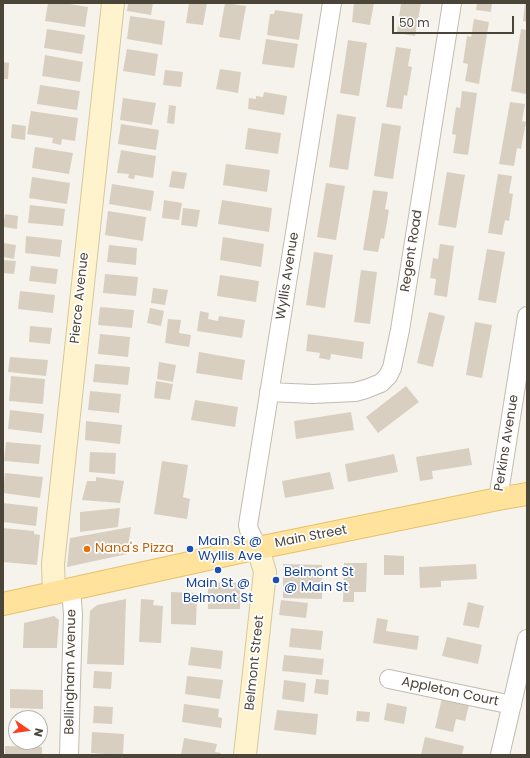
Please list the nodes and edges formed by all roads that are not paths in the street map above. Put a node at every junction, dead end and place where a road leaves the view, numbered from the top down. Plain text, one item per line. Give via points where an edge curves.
1 (112, 3) edge
2 (332, 3) edge
3 (452, 3) edge
4 (527, 316) edge
5 (269, 392) junction
6 (527, 494) edge
7 (498, 499) junction
8 (258, 548) junction
9 (62, 591) junction
10 (3, 604) edge
11 (527, 639) edge
12 (389, 679) dead end
13 (512, 705) junction
14 (68, 755) edge
15 (245, 755) edge
16 (500, 755) edge

1 - 9 street, Pierce Avenue via 53,564
2 - 5 street, Wyllis Avenue
3 - 5 street, Regent Road via 392,368 381,383 355,392
4 - 7 street, Perkins Avenue
5 - 8 street, Wyllis Avenue via 248,525
6 - 7 main road, Main Street
7 - 8 main road, Main Street
8 - 9 main road, Main Street
8 - 15 street, Belmont Street via 265,572
9 - 10 main road, Main Street
9 - 14 street, Bellingham Avenue via 73,617
11 - 13 street
12 - 13 street, Appleton Court
13 - 16 street

